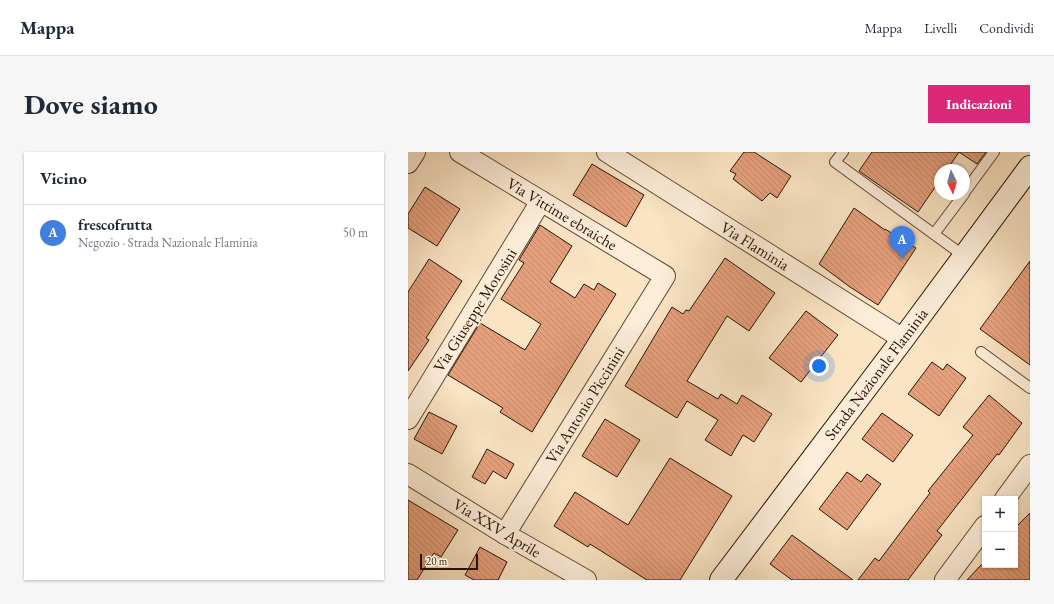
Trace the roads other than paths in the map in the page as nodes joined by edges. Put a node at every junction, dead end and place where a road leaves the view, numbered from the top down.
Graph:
1 (415, 152) edge
2 (460, 152) edge
3 (607, 152) edge
4 (843, 152) edge
5 (994, 152) edge
6 (408, 163) edge
7 (1030, 167) edge
8 (970, 186) edge
9 (960, 200) edge
10 (541, 201) junction
11 (934, 234) junction
12 (964, 256) junction
13 (665, 276) joint
14 (903, 339) junction
15 (981, 352) dead end
16 (1030, 388) edge
17 (408, 418) edge
18 (1030, 465) edge
19 (408, 474) edge
20 (1007, 496) edge
21 (982, 530) edge
22 (505, 534) junction
23 (586, 580) edge
24 (721, 580) edge
25 (945, 580) edge

1 - 6 street
2 - 10 street, Via Vittime ebraiche
3 - 14 street, Via Flaminia
4 - 11 lane
5 - 8 lane
7 - 12 main road, Strada Nazionale Flaminia
9 - 11 lane
10 - 13 street, Via Vittime ebraiche
10 - 17 street, Via Giuseppe Morosini
11 - 12 lane
12 - 14 main road, Strada Nazionale Flaminia
13 - 22 street, Via Antonio Piccinini
14 - 24 main road, Strada Nazionale Flaminia
15 - 16 lane
18 - 20 street
19 - 22 street, Via XXV Aprile
21 - 25 street
22 - 23 street, Via XXV Aprile

